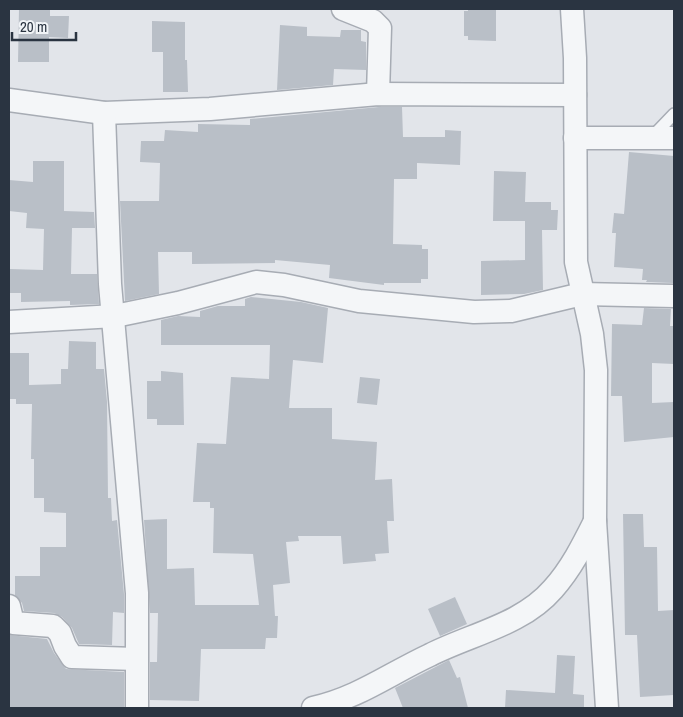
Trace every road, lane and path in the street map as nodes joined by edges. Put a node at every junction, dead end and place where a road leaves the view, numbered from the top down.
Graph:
1 (343, 9) edge
2 (572, 9) edge
3 (378, 94) junction
4 (575, 94) junction
5 (9, 100) edge
6 (104, 113) junction
7 (674, 114) edge
8 (575, 138) junction
9 (651, 138) junction
10 (674, 138) edge
11 (582, 294) junction
12 (674, 296) edge
13 (115, 316) junction
14 (9, 322) edge
15 (595, 521) junction
16 (9, 606) edge
17 (136, 659) junction
18 (137, 708) edge
19 (313, 708) edge
20 (607, 708) edge

1 - 3 street
2 - 4 street
3 - 4 street
3 - 6 street
4 - 8 street
5 - 6 street
6 - 13 street
7 - 9 lane
8 - 9 street
8 - 11 street
9 - 10 street
11 - 12 street
11 - 13 street
11 - 15 street
13 - 14 street
13 - 17 street
15 - 19 street
15 - 20 street
16 - 17 street
17 - 18 street

